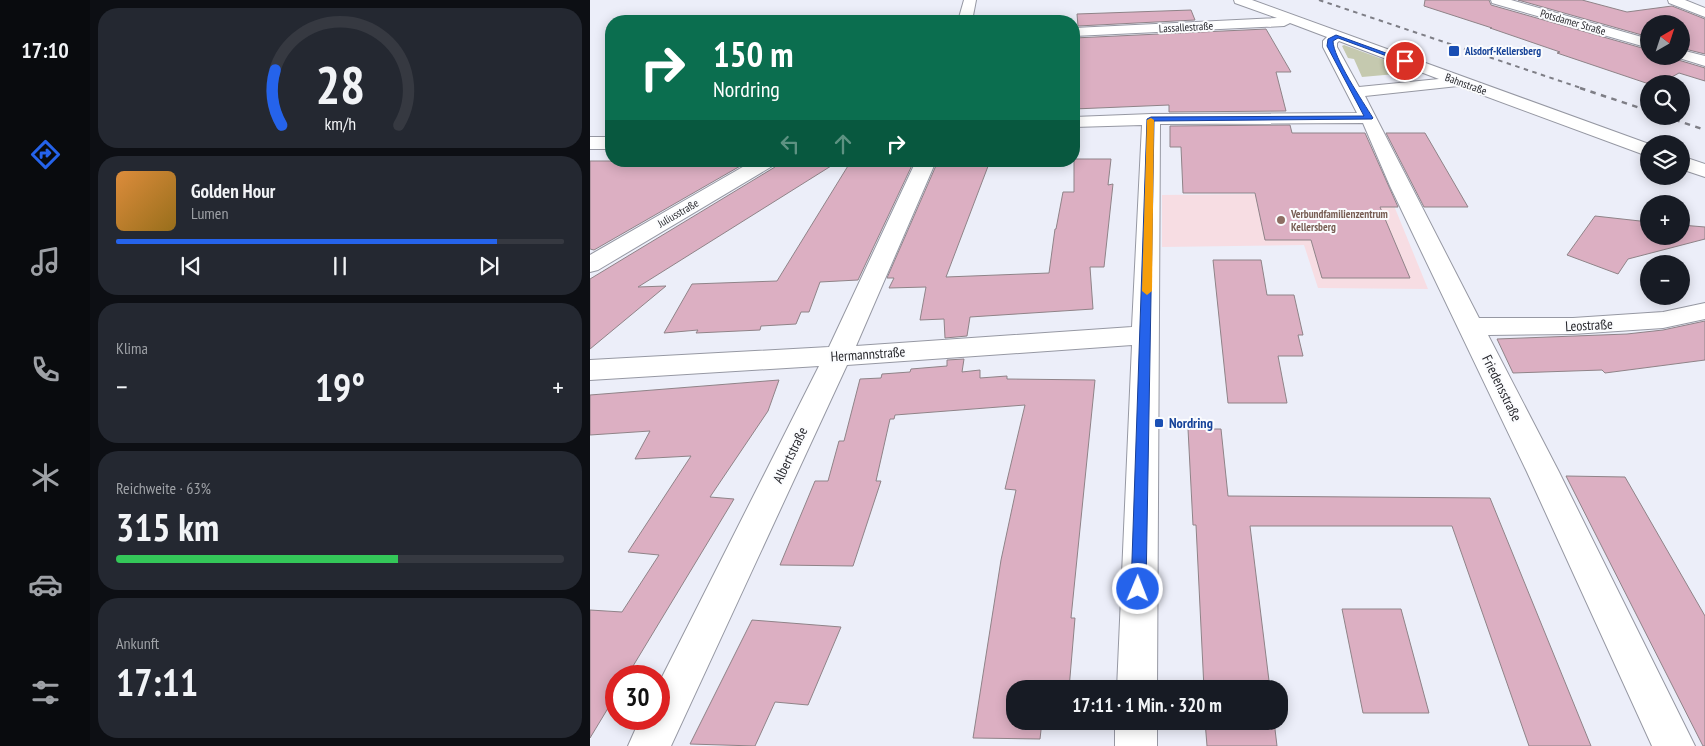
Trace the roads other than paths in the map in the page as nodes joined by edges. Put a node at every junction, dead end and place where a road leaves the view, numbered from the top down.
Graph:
1 (970, 0) edge
2 (1240, 0) edge
3 (1277, 0) edge
4 (1497, 0) edge
5 (1674, 0) edge
6 (1256, 6) junction
7 (1705, 13) edge
8 (966, 15) edge
9 (1298, 21) junction
10 (1080, 32) edge
11 (1338, 36) junction
12 (1640, 41) edge
13 (1690, 57) edge
14 (1705, 61) edge
15 (1460, 81) junction
16 (1355, 92) junction
17 (1369, 118) junction
18 (1151, 119) junction
19 (1080, 122) edge
20 (590, 143) edge
21 (605, 143) edge
22 (1640, 147) edge
23 (1690, 165) edge
24 (757, 167) edge
25 (923, 167) edge
26 (1705, 171) edge
27 (590, 265) edge
28 (1705, 311) edge
29 (1472, 328) junction
30 (1146, 334) junction
31 (838, 356) junction
32 (590, 370) edge
33 (1137, 680) edge
34 (1136, 730) edge
35 (649, 746) edge
36 (1136, 746) edge
37 (1674, 746) edge

1 - 8 street
2 - 6 street, Bahnstraße
3 - 6 street
4 - 12 street, Potsdamer Straße
5 - 7 street
6 - 9 street, Bahnstraße
9 - 10 street, Lassallestraße
9 - 11 street, Bahnstraße
11 - 15 street, Bahnstraße
11 - 16 street, Friedensstraße
13 - 14 street
15 - 16 street
15 - 22 street, Bahnstraße
16 - 17 street, Friedensstraße
17 - 18 street
17 - 29 street, Friedensstraße
18 - 19 street
18 - 30 street
20 - 21 street
23 - 26 street
24 - 27 street, Juliusstraße
25 - 31 street, Albertstraße
28 - 29 street, Leostraße
29 - 37 street, Friedensstraße
30 - 31 street, Hermannstraße
30 - 33 street
31 - 32 street, Hermannstraße
31 - 35 street, Albertstraße
34 - 36 street

